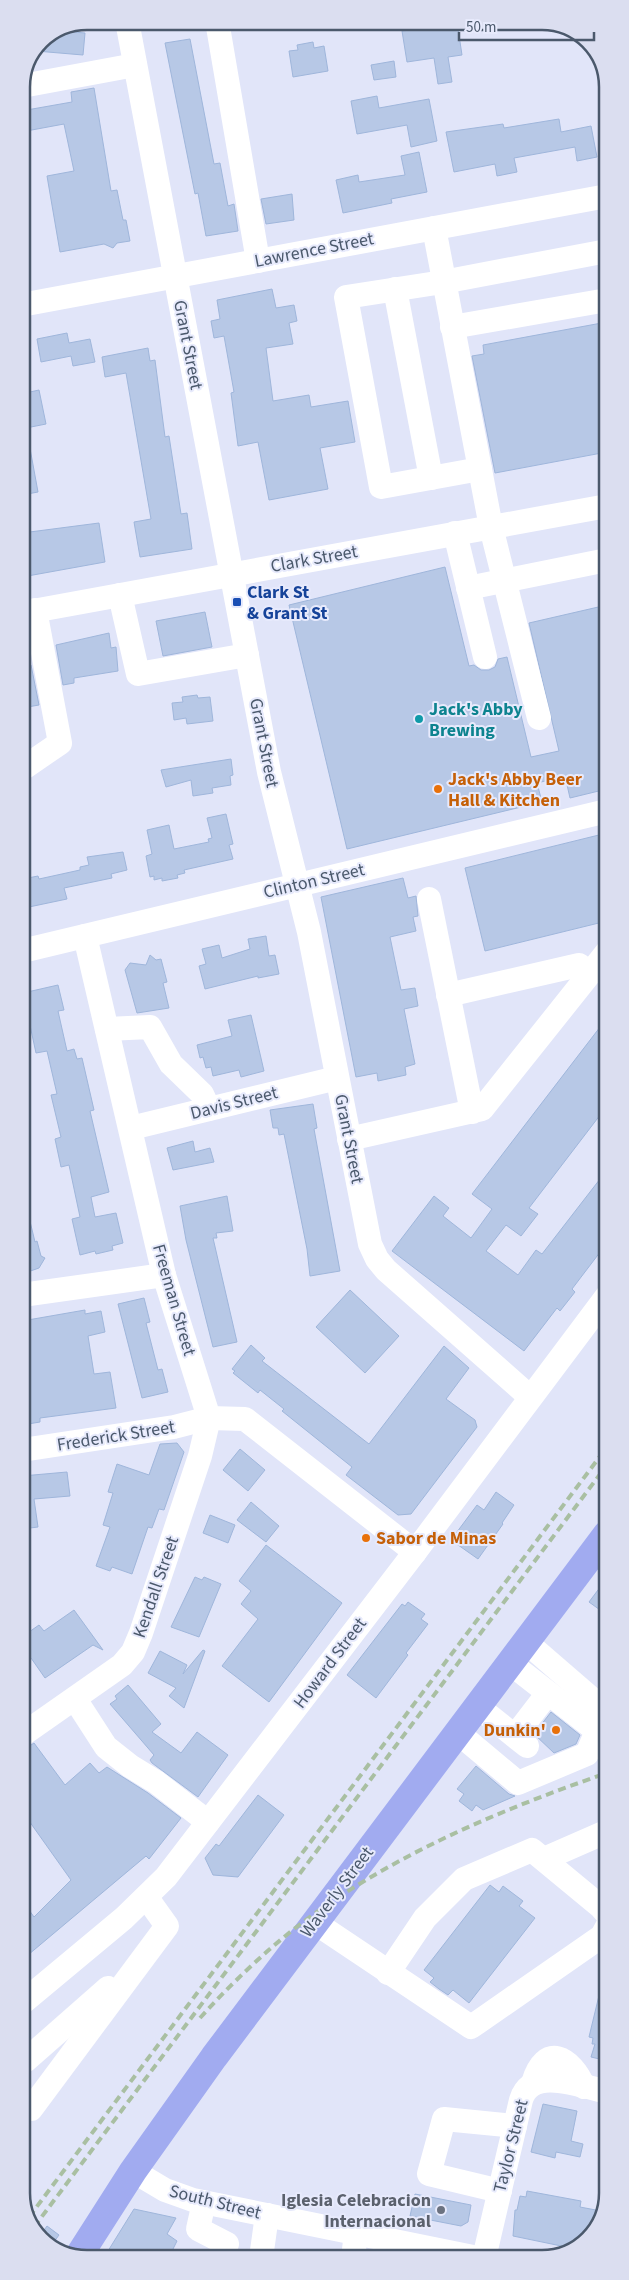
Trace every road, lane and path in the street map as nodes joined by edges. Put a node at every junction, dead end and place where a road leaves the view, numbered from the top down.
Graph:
1 (128, 30) edge
2 (219, 30) edge
3 (135, 65) junction
4 (30, 84) edge
5 (599, 197) edge
6 (434, 228) junction
7 (599, 252) edge
8 (258, 261) junction
9 (175, 277) junction
10 (443, 282) junction
11 (396, 289) junction
12 (599, 301) edge
13 (30, 303) edge
14 (452, 327) junction
15 (480, 469) junction
16 (431, 478) junction
17 (599, 507) edge
18 (491, 527) junction
19 (455, 533) junction
20 (599, 562) edge
21 (231, 574) junction
22 (504, 580) junction
23 (468, 588) junction
24 (120, 595) junction
25 (30, 612) edge
26 (30, 620) edge
27 (247, 655) junction
28 (485, 657) dead end
29 (539, 718) dead end
30 (30, 764) edge
31 (599, 813) edge
32 (298, 885) junction
33 (429, 899) dead end
34 (85, 936) junction
35 (30, 949) edge
36 (599, 962) edge
37 (590, 973) junction
38 (448, 995) junction
39 (107, 1029) junction
40 (337, 1078) junction
41 (208, 1109) junction
42 (472, 1112) junction
43 (131, 1128) junction
44 (349, 1139) junction
45 (164, 1274) junction
46 (30, 1294) edge
47 (599, 1306) edge
48 (530, 1396) junction
49 (208, 1418) junction
50 (30, 1449) edge
51 (599, 1545) edge
52 (415, 1552) junction
53 (526, 1642) junction
54 (510, 1663) junction
55 (548, 1693) junction
56 (74, 1699) junction
57 (599, 1704) edge
58 (477, 1706) junction
59 (30, 1729) edge
60 (458, 1732) junction
61 (208, 1822) junction
62 (599, 1835) edge
63 (544, 1859) junction
64 (147, 1898) junction
65 (599, 1907) edge
66 (314, 1922) junction
67 (599, 1938) edge
68 (143, 1959) junction
69 (388, 1973) junction
70 (30, 1996) edge
71 (30, 2055) edge
72 (30, 2067) edge
73 (46, 2087) junction
74 (599, 2090) edge
75 (31, 2109) dead end
76 (515, 2126) junction
77 (133, 2171) junction
78 (500, 2191) junction
79 (204, 2202) junction
80 (235, 2209) junction
81 (267, 2215) junction
82 (356, 2233) junction
83 (83, 2250) edge
84 (224, 2250) edge
85 (225, 2250) edge
86 (262, 2250) edge
87 (354, 2250) edge
88 (439, 2250) edge
89 (486, 2250) edge

1 - 3 street, Grant Street
2 - 8 street
3 - 4 street
3 - 9 street, Grant Street
5 - 6 street, Lawrence Street
6 - 8 street, Lawrence Street
6 - 10 street
7 - 10 street
8 - 9 street, Lawrence Street
9 - 13 street, Lawrence Street
9 - 21 street, Grant Street
10 - 11 street
10 - 14 street
11 - 16 street
11 - 16 street
12 - 14 street
14 - 15 street
15 - 16 street
15 - 18 street
17 - 18 street, Clark Street
18 - 19 street, Clark Street
18 - 22 street
19 - 21 street, Clark Street
19 - 23 street
20 - 22 street
21 - 24 street, Clark Street
21 - 27 street, Grant Street
22 - 23 street
22 - 29 street
23 - 28 street
24 - 25 street, Clark Street
24 - 27 street
26 - 30 street
27 - 32 street, Grant Street
31 - 32 street, Clinton Street
32 - 34 street, Clinton Street
32 - 40 street, Grant Street
33 - 38 street
34 - 35 street, Clinton Street
34 - 39 street, Freeman Street
36 - 37 street
37 - 38 street
37 - 42 street
38 - 42 street
39 - 41 street
39 - 43 street, Freeman Street
40 - 41 street, Davis Street
40 - 44 street, Grant Street
41 - 43 street, Davis Street
42 - 44 street
43 - 45 street, Freeman Street
44 - 48 street, Grant Street
45 - 46 street
45 - 49 street, Freeman Street
47 - 48 street, Howard Street
48 - 52 street, Howard Street
49 - 50 street, Frederick Street
49 - 52 street
49 - 56 street, Kendall Street
51 - 53 main road, Waverly Street
52 - 61 street, Howard Street
53 - 54 main road, Waverly Street
53 - 57 street
54 - 55 street
54 - 58 main road, Waverly Street
55 - 58 street
55 - 60 street
56 - 59 street, Kendall Street
56 - 61 street
58 - 60 main road, Waverly Street
60 - 66 main road, Waverly Street
61 - 64 street, Howard Street
62 - 63 street
63 - 65 street
63 - 69 street
64 - 68 street
64 - 70 street, Howard Street
66 - 69 street
66 - 77 main road, Waverly Street
67 - 69 street
68 - 71 street
68 - 73 street
72 - 73 street
73 - 75 street
74 - 76 street, Taylor Street
76 - 78 street, Taylor Street
76 - 78 street
77 - 79 street, South Street
77 - 83 main road, Waverly Street
78 - 89 street, Taylor Street
79 - 80 street, South Street
79 - 84 street
80 - 81 street, South Street
80 - 85 street
81 - 82 street, South Street
81 - 86 street
82 - 87 street
82 - 88 street, South Street

